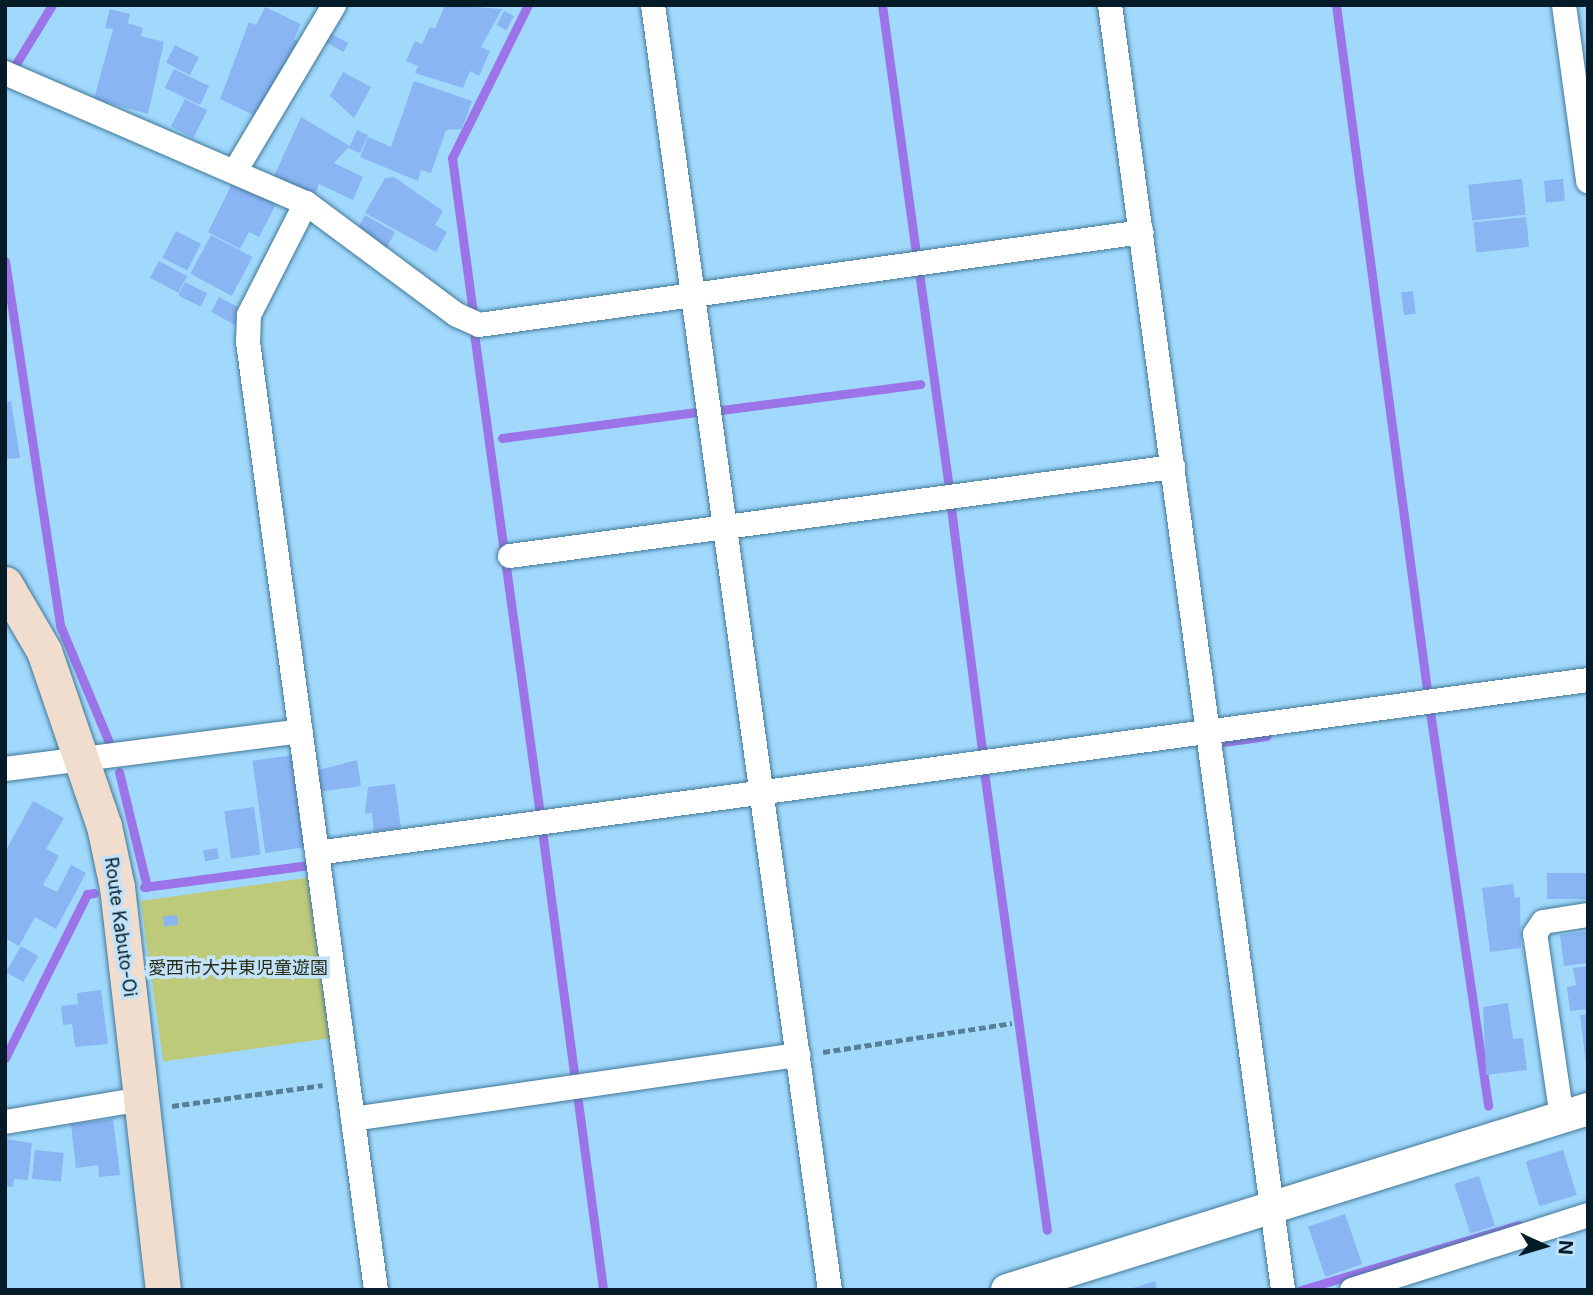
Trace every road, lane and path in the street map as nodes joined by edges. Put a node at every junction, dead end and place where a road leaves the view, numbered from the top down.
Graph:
1 (334, 5) edge
2 (653, 5) edge
3 (1110, 5) edge
4 (1564, 5) edge
5 (5, 73) edge
6 (237, 168) junction
7 (1588, 181) edge
8 (306, 203) junction
9 (1142, 232) junction
10 (694, 293) junction
11 (1173, 467) junction
12 (727, 527) junction
13 (510, 556) dead end
14 (5, 583) edge
15 (1588, 680) edge
16 (301, 731) junction
17 (1209, 731) junction
18 (84, 761) junction
19 (5, 769) edge
20 (762, 792) junction
21 (317, 853) junction
22 (1588, 915) edge
23 (1012, 1023) dead end
24 (798, 1055) junction
25 (348, 1085) junction
26 (143, 1099) junction
27 (1575, 1114) edge
28 (353, 1119) junction
29 (5, 1122) edge
30 (1274, 1207) junction
31 (1588, 1215) edge
32 (163, 1290) edge
33 (376, 1290) edge
34 (830, 1290) edge
35 (1007, 1290) edge
36 (1283, 1290) edge
37 (1352, 1290) edge

1 - 6 street
2 - 10 street
3 - 9 street
4 - 7 street
5 - 6 street
6 - 8 street
8 - 10 street
8 - 16 street
9 - 10 street
9 - 11 street
10 - 12 street
11 - 12 street
11 - 17 street
12 - 13 street
12 - 20 street
14 - 18 main road, Route Kabuto-Oi
15 - 17 street
16 - 18 street
16 - 21 street
17 - 20 street
17 - 30 street
18 - 19 street
18 - 26 main road, Route Kabuto-Oi
20 - 21 street
20 - 24 street
21 - 25 street
22 - 27 street
23 - 24 path
24 - 28 street
24 - 34 street
25 - 26 path
25 - 28 street
26 - 29 street
26 - 32 main road, Route Kabuto-Oi
27 - 30 street
28 - 33 street
30 - 35 street
30 - 36 street
31 - 37 street

